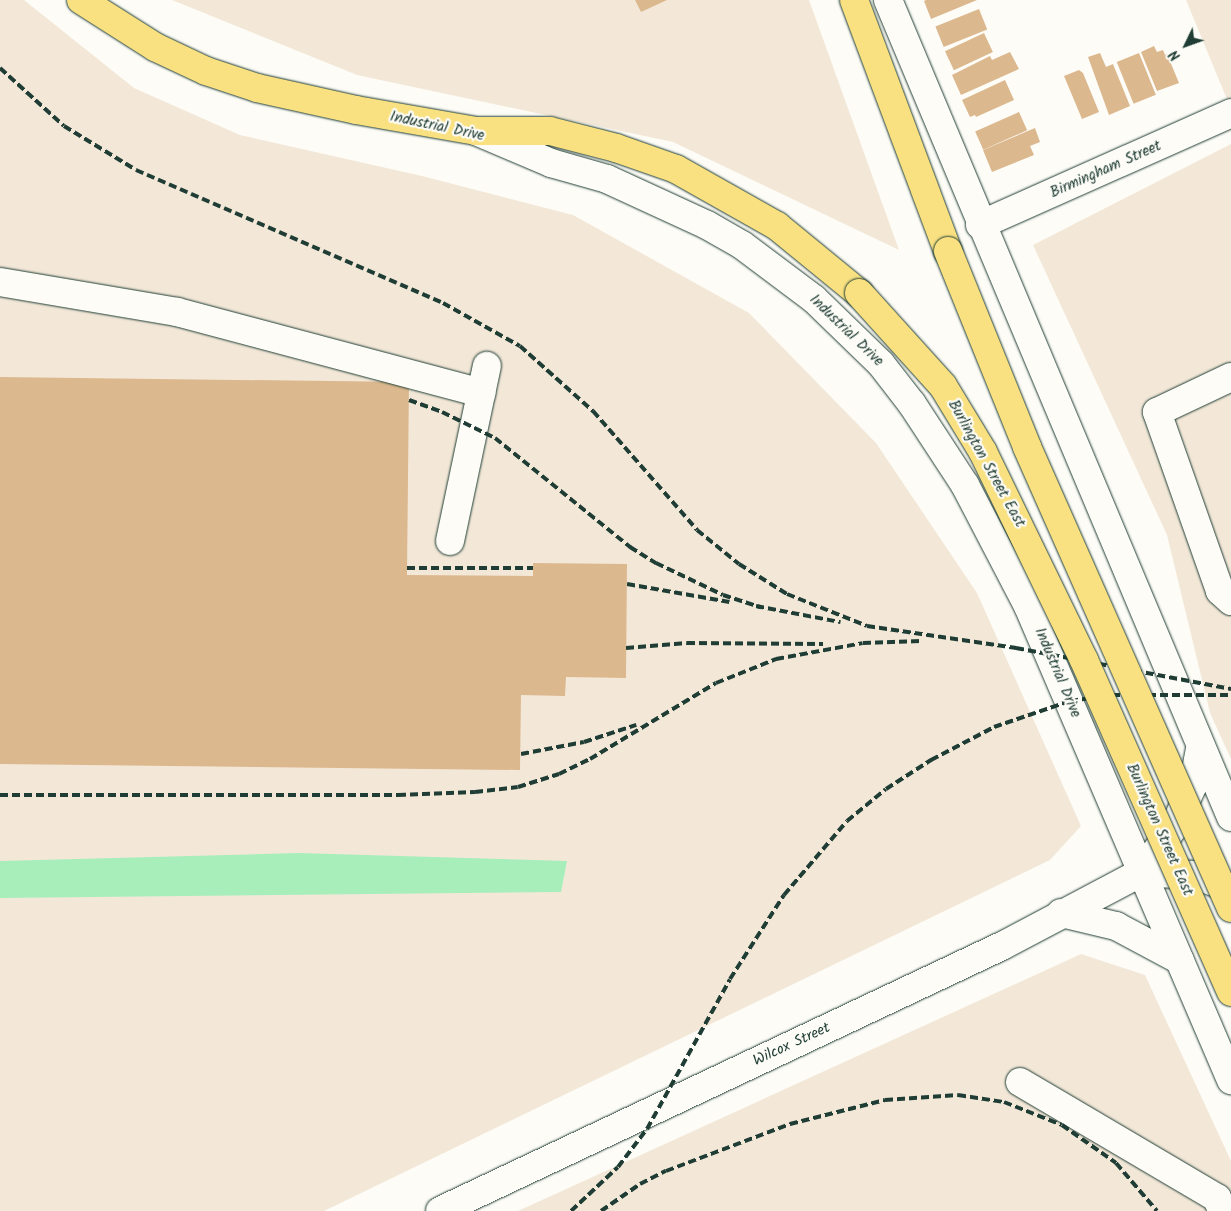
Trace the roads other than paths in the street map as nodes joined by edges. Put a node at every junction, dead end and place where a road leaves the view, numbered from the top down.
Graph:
1 (81, 0) edge
2 (854, 0) edge
3 (888, 0) edge
4 (1230, 119) edge
5 (476, 131) junction
6 (980, 225) junction
7 (0, 282) edge
8 (487, 366) dead end
9 (1231, 377) edge
10 (481, 393) junction
11 (450, 541) dead end
12 (1231, 601) edge
13 (1200, 749) junction
14 (1231, 817) edge
15 (1140, 872) junction
16 (1231, 888) edge
17 (1231, 908) edge
18 (1061, 913) junction
19 (1180, 960) junction
20 (1231, 992) edge
21 (1231, 1080) edge
22 (1020, 1082) dead end
23 (440, 1211) edge
24 (1222, 1211) edge

1 - 5 main road, Industrial Drive
2 - 17 main road, bridge
3 - 6 street
4 - 6 street, Birmingham Street
5 - 15 street, Industrial Drive
5 - 20 main road, Burlington Street East, bridge
6 - 13 street
7 - 10 street
8 - 10 street
9 - 12 street
10 - 11 street
13 - 14 street
13 - 15 street
15 - 16 street
15 - 18 street, Wilcox Street
15 - 19 street, Industrial Drive
18 - 19 street
18 - 23 street, Wilcox Street
19 - 21 street, Industrial Drive
22 - 24 street

